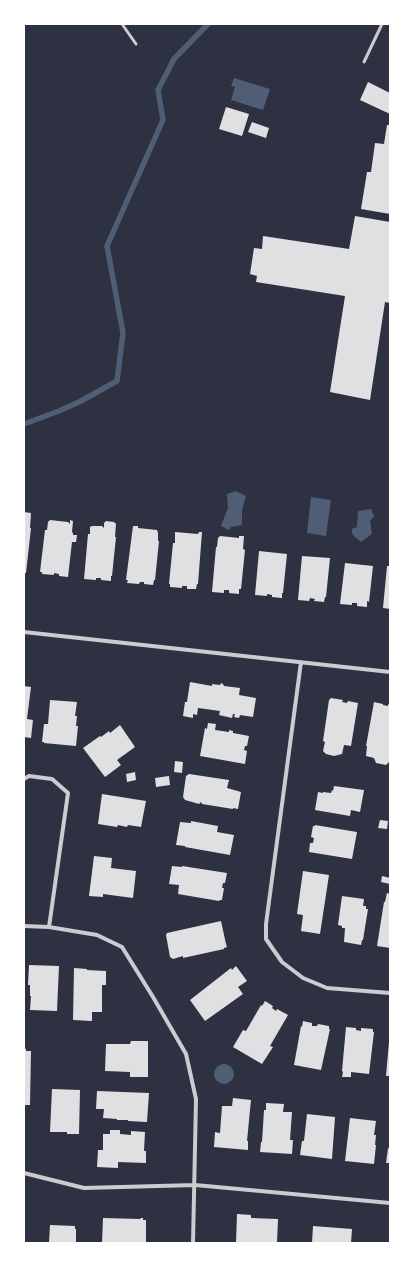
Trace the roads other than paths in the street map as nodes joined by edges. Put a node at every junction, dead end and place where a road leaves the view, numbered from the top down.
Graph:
1 (122, 24) edge
2 (382, 24) edge
3 (136, 44) dead end
4 (364, 62) dead end
5 (24, 632) edge
6 (301, 662) junction
7 (390, 672) edge
8 (24, 779) edge
9 (24, 926) edge
10 (49, 927) junction
11 (390, 993) edge
12 (24, 1173) edge
13 (195, 1185) junction
14 (390, 1203) edge
15 (193, 1243) edge

1 - 3 lane
2 - 4 lane
5 - 6 street
6 - 7 street
6 - 11 street
8 - 10 street
9 - 10 street
10 - 13 street
12 - 13 street
13 - 14 street
13 - 15 street

